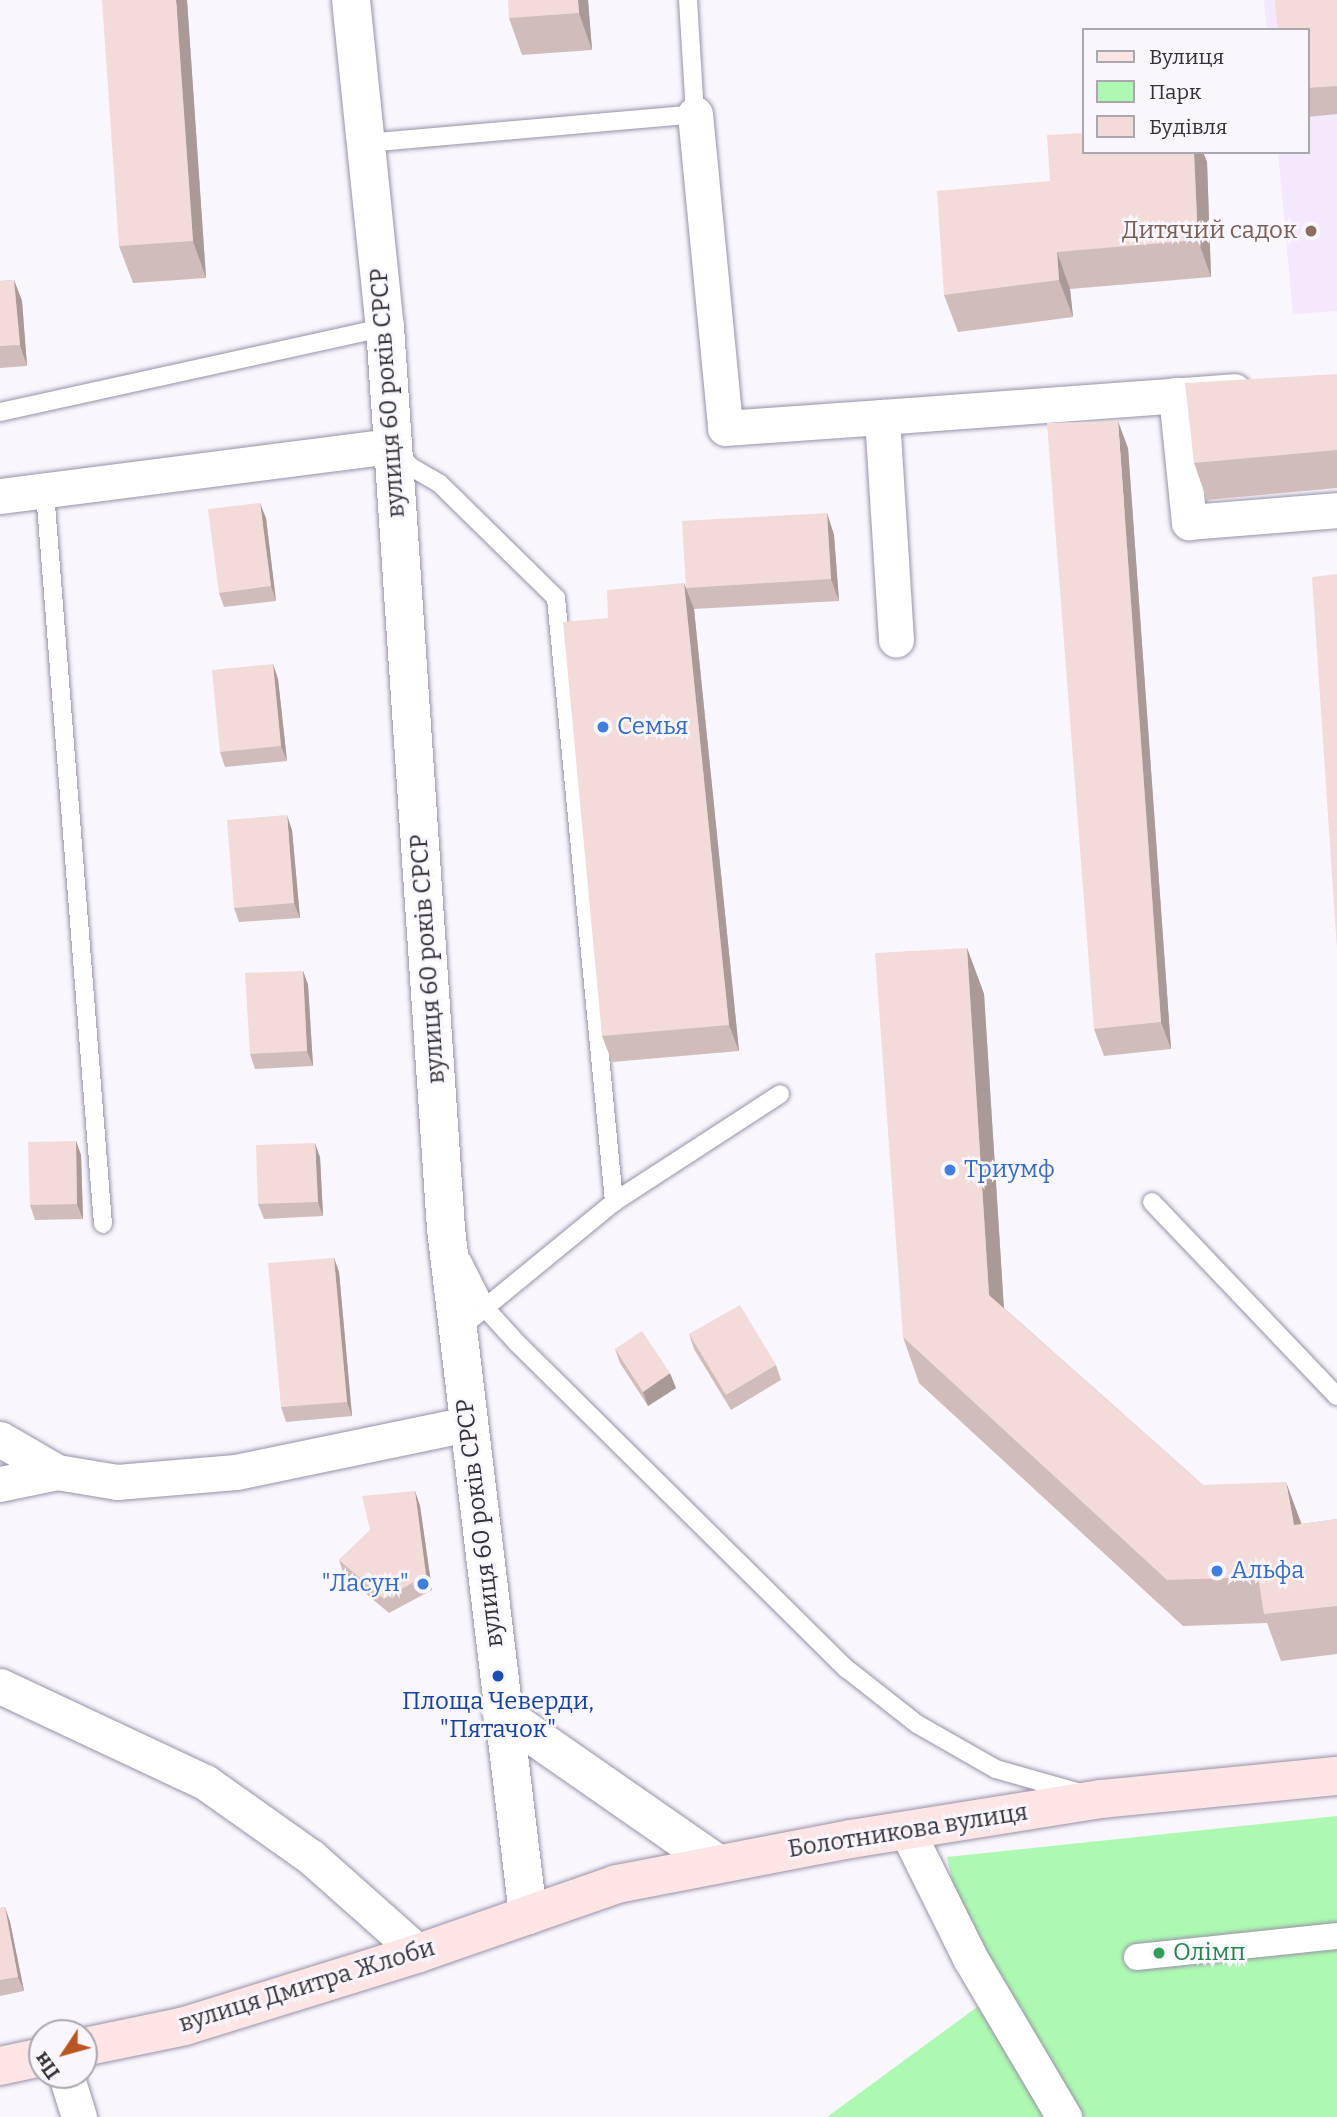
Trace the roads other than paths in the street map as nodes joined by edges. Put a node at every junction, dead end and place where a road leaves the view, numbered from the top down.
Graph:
1 (351, 0) edge
2 (688, 0) edge
3 (695, 114) junction
4 (366, 143) junction
5 (385, 327) junction
6 (1270, 388) edge
7 (1176, 395) junction
8 (0, 412) edge
9 (882, 417) junction
10 (392, 446) junction
11 (45, 492) junction
12 (0, 496) edge
13 (1337, 510) edge
14 (896, 640) dead end
15 (780, 1094) dead end
16 (614, 1202) junction
17 (1152, 1202) dead end
18 (103, 1224) dead end
19 (473, 1320) junction
20 (1337, 1396) edge
21 (468, 1424) junction
22 (0, 1439) edge
23 (57, 1472) junction
24 (0, 1485) edge
25 (0, 1686) edge
26 (502, 1714) junction
27 (1337, 1776) edge
28 (1101, 1799) junction
29 (907, 1831) junction
30 (716, 1863) junction
31 (528, 1915) junction
32 (1337, 1936) edge
33 (419, 1953) junction
34 (1137, 1957) dead end
35 (98, 2044) edge
36 (28, 2060) edge
37 (0, 2066) edge
38 (70, 2089) edge
39 (79, 2117) edge
40 (1064, 2117) edge

1 - 4 street, вулиця 60 років СРСР
2 - 3 lane
3 - 4 lane
3 - 9 street
4 - 5 street, вулиця 60 років СРСР
5 - 8 lane
5 - 10 street, вулиця 60 років СРСР
6 - 7 street
7 - 9 street
7 - 13 street
9 - 14 street
10 - 11 street
10 - 16 lane
10 - 19 street, вулиця 60 років СРСР
11 - 12 street
11 - 18 lane
15 - 16 lane
16 - 19 lane
17 - 20 lane
19 - 21 street, вулиця 60 років СРСР
19 - 28 lane
21 - 23 street
21 - 26 street, вулиця 60 років СРСР
22 - 23 street
23 - 24 street
25 - 33 street
26 - 30 street
26 - 31 street, вулиця 60 років СРСР
27 - 28 main road, Болотникова вулиця
28 - 29 main road, Болотникова вулиця
29 - 30 main road, Болотникова вулиця
29 - 40 street
30 - 31 main road, Болотникова вулиця
31 - 33 main road, вулиця Дмитра Жлоби
32 - 34 street
33 - 35 main road, вулиця Дмитра Жлоби
36 - 37 main road
38 - 39 street

